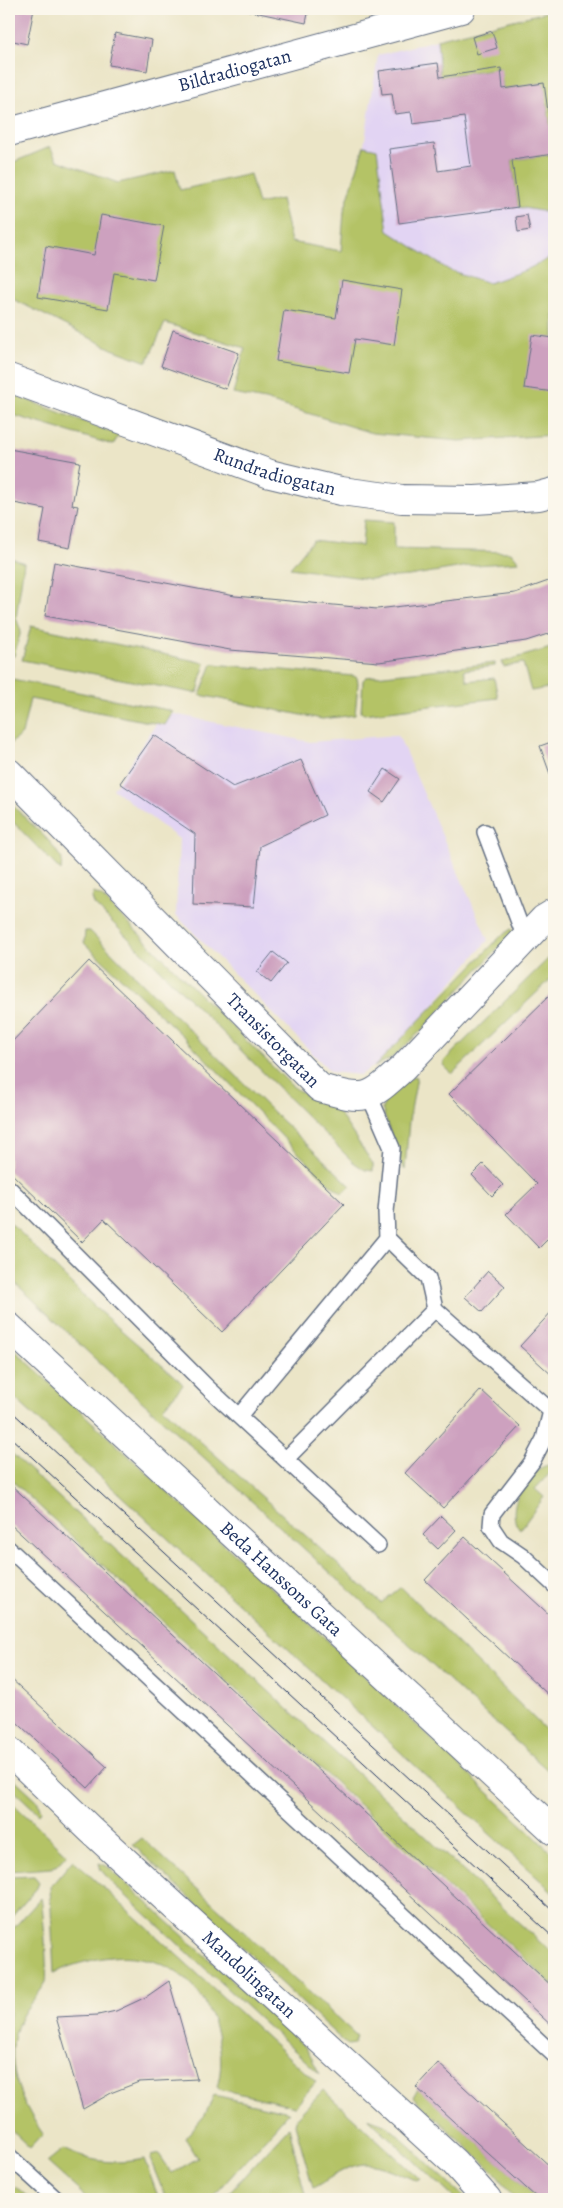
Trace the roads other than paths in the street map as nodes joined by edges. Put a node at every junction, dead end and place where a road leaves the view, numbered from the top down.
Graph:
1 (461, 9) edge
2 (9, 132) edge
3 (9, 378) edge
4 (554, 492) edge
5 (9, 773) edge
6 (485, 832) dead end
7 (554, 913) edge
8 (525, 938) junction
9 (369, 1095) junction
10 (9, 1188) edge
11 (387, 1238) junction
12 (436, 1309) junction
13 (9, 1327) edge
14 (552, 1411) edge
15 (239, 1416) junction
16 (549, 1443) edge
17 (286, 1459) junction
18 (378, 1544) dead end
19 (9, 1549) edge
20 (554, 1585) edge
21 (9, 1751) edge
22 (554, 1831) edge
23 (554, 2055) edge
24 (9, 2156) edge
25 (56, 2199) edge
26 (486, 2199) edge

1 - 2 street, Bildradiogatan
3 - 4 street, Rundradiogatan
5 - 9 street, Transistorgatan
6 - 8 lane
7 - 8 street
8 - 9 street
9 - 11 lane
10 - 15 lane
11 - 12 lane
11 - 15 lane
12 - 14 lane
12 - 17 lane
13 - 22 street, Beda Hanssons Gata
14 - 16 lane
15 - 17 lane
16 - 20 lane
17 - 18 lane
19 - 23 lane
21 - 26 street, Mandolingatan
24 - 25 lane

